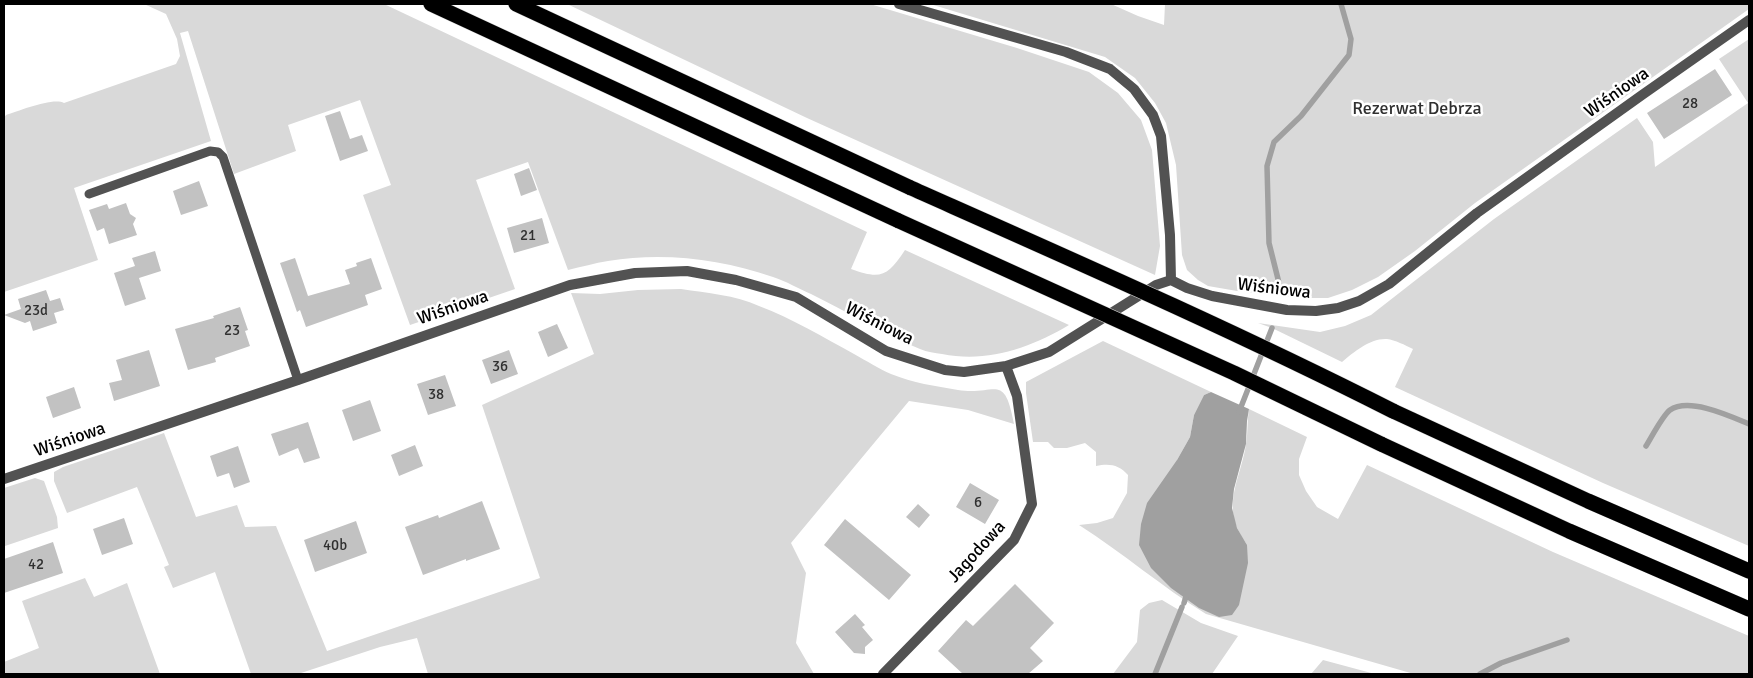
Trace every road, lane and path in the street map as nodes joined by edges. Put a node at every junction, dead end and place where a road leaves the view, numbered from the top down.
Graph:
1 (431, 4) edge
2 (516, 4) edge
3 (898, 4) edge
4 (1749, 20) edge
5 (89, 194) dead end
6 (1171, 280) junction
7 (1006, 366) junction
8 (298, 380) junction
9 (4, 479) edge
10 (1749, 571) edge
11 (1749, 609) edge
12 (883, 674) edge

1 - 11 highway, bridge
2 - 10 highway, bridge
3 - 6 street
4 - 6 street, Wiśniowa
5 - 8 lane
6 - 7 street, Wiśniowa
7 - 8 street, Wiśniowa
7 - 12 street, Jagodowa
8 - 9 street, Wiśniowa

